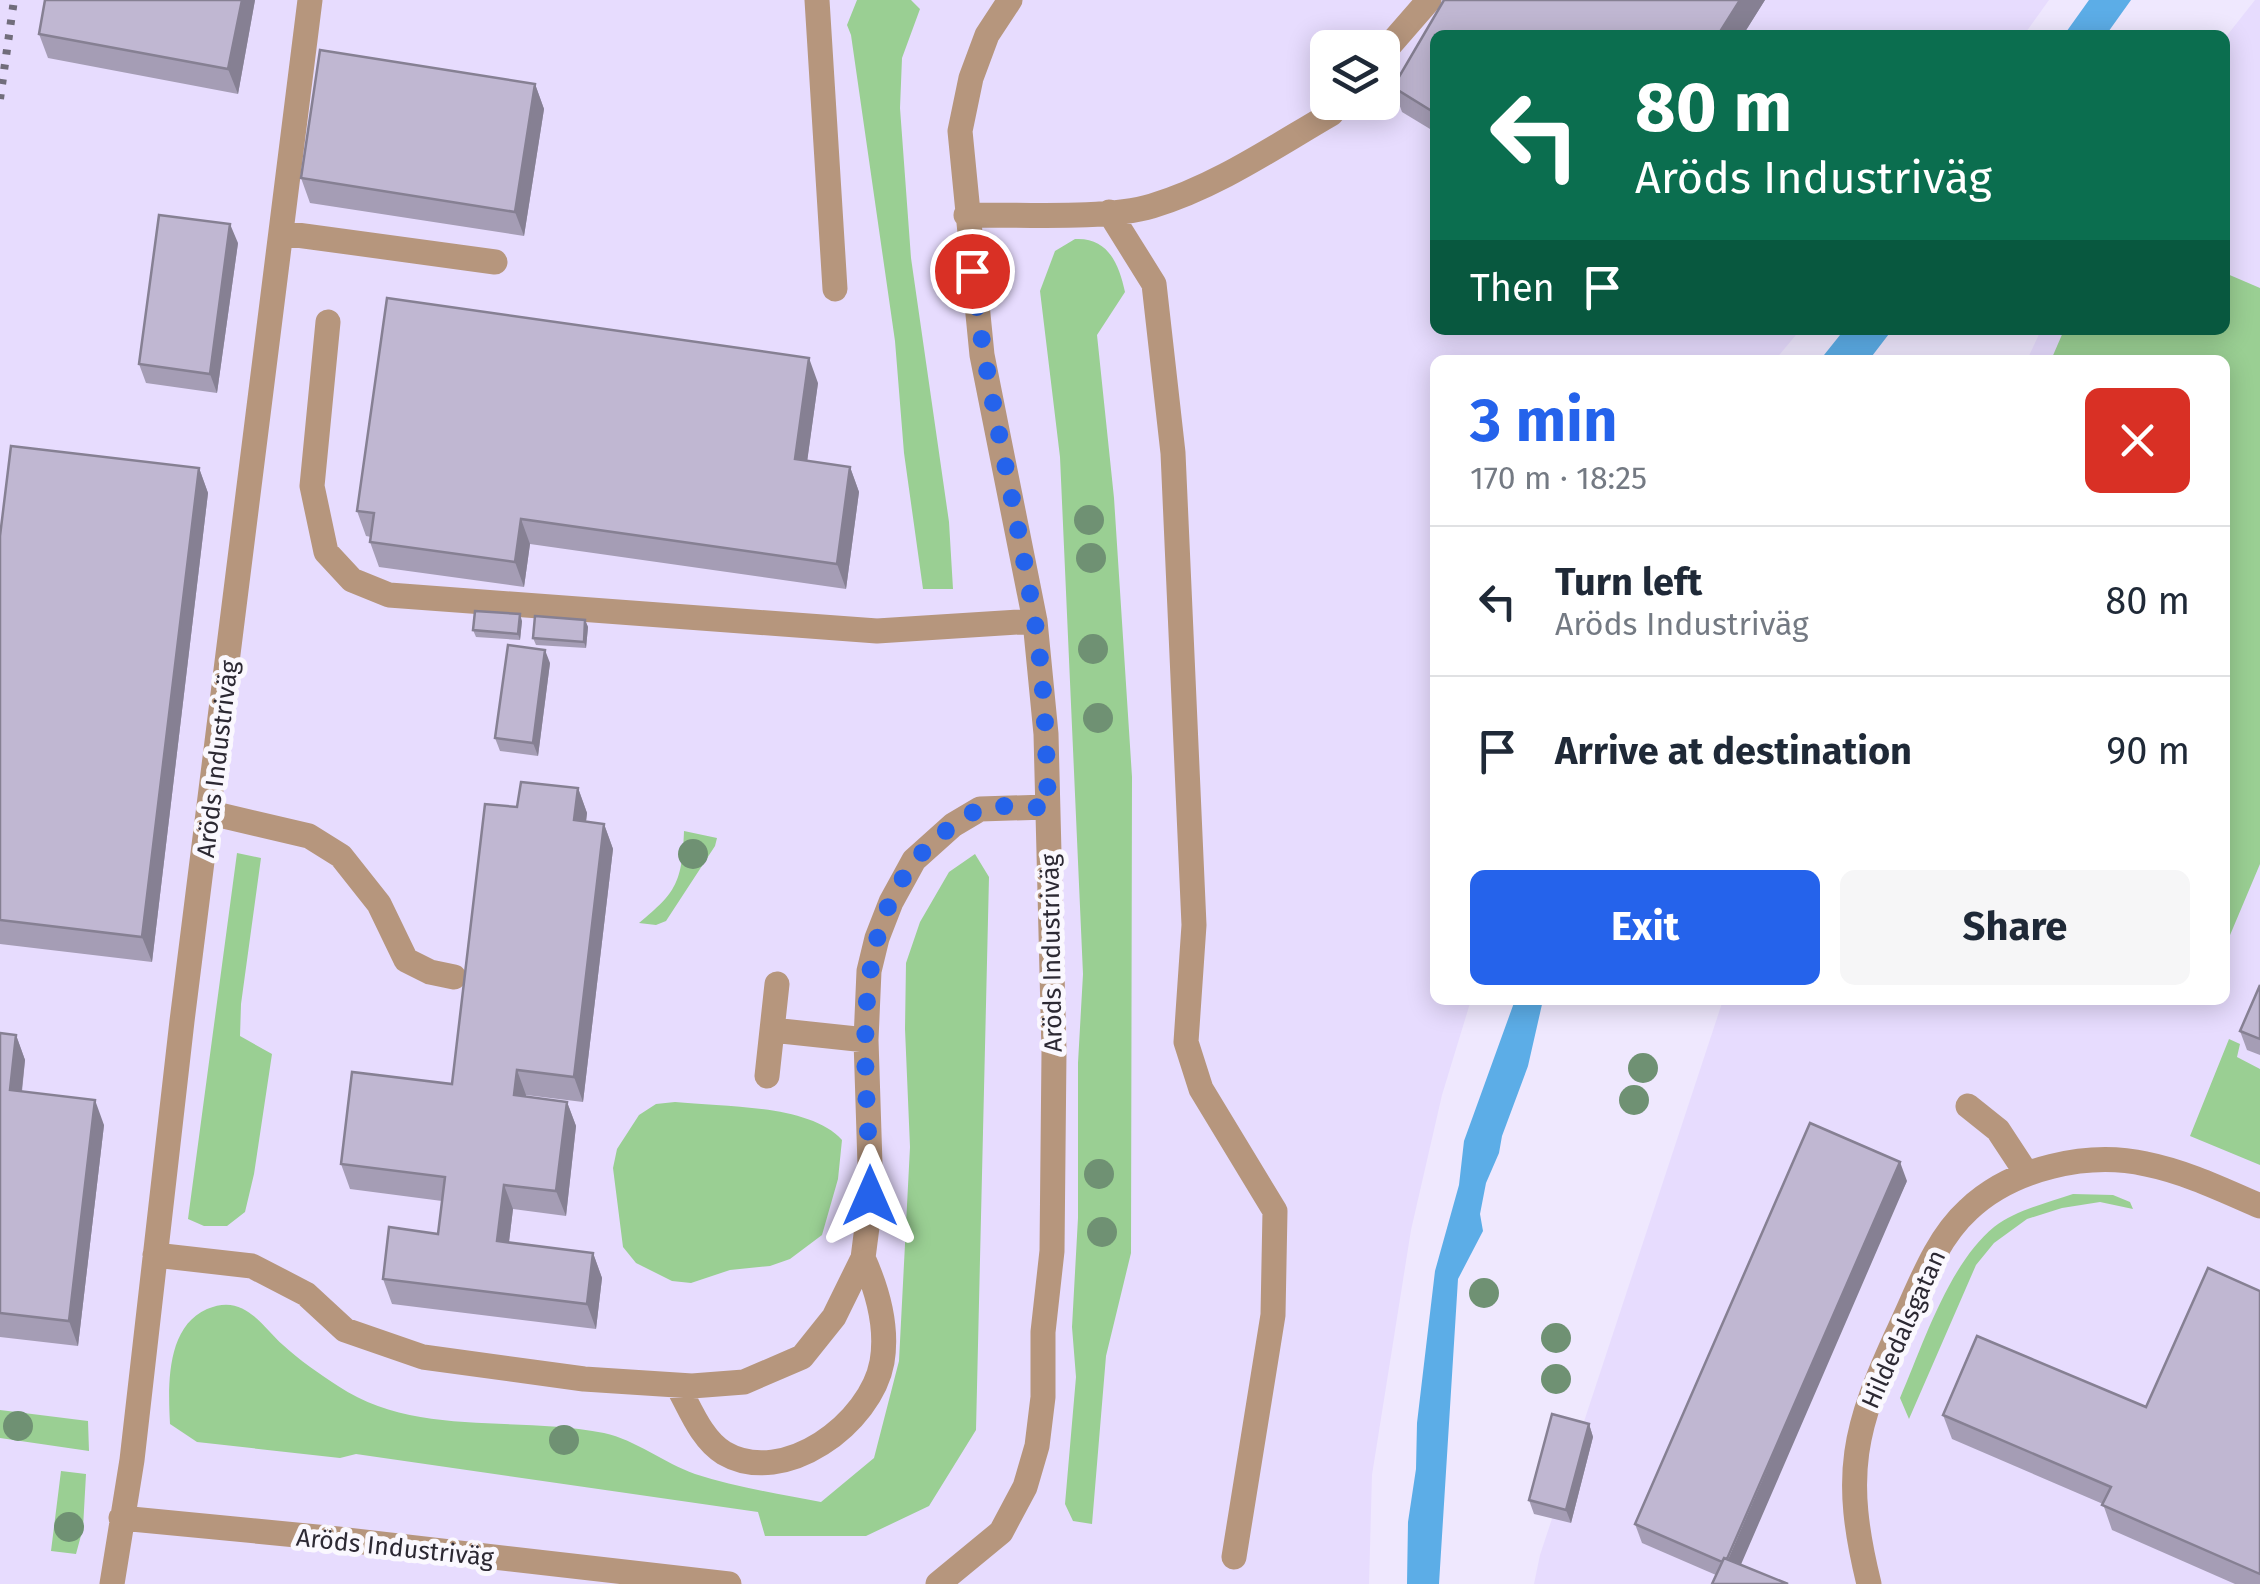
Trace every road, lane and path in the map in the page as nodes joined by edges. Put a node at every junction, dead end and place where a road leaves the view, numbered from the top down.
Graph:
1 (310, 0) edge
2 (817, 0) edge
3 (1010, 0) edge
4 (1430, 0) edge
5 (1400, 34) edge
6 (1320, 120) edge
7 (1109, 212) junction
8 (966, 215) junction
9 (282, 232) junction
10 (495, 262) dead end
11 (834, 289) dead end
12 (328, 322) dead end
13 (1035, 621) junction
14 (1048, 808) junction
15 (210, 813) junction
16 (454, 976) dead end
17 (778, 984) dead end
18 (772, 1030) junction
19 (866, 1040) junction
20 (766, 1076) dead end
21 (1968, 1106) dead end
22 (2027, 1174) junction
23 (2260, 1206) edge
24 (155, 1255) junction
25 (863, 1258) junction
26 (677, 1385) junction
27 (121, 1518) junction
28 (1234, 1557) dead end
29 (112, 1584) edge
30 (730, 1584) edge
31 (938, 1584) edge
32 (1869, 1584) edge

1 - 9 street, Aröds Industriväg
2 - 11 street
3 - 8 street, Aröds Industriväg
4 - 5 street
6 - 7 street
7 - 8 street
7 - 28 street
8 - 13 street, Aröds Industriväg
9 - 10 street
9 - 15 street, Aröds Industriväg
12 - 13 street
13 - 14 street, Aröds Industriväg
14 - 19 street
14 - 31 street, Aröds Industriväg
15 - 16 street
15 - 24 street, Aröds Industriväg
17 - 18 street
18 - 19 street
18 - 20 street
19 - 25 street
21 - 22 street
22 - 23 street, Hildedalsgatan
22 - 32 street, Hildedalsgatan
24 - 26 street
24 - 27 street, Aröds Industriväg
25 - 26 street
25 - 26 street
27 - 29 street, Aröds Industriväg
27 - 30 street, Aröds Industriväg

